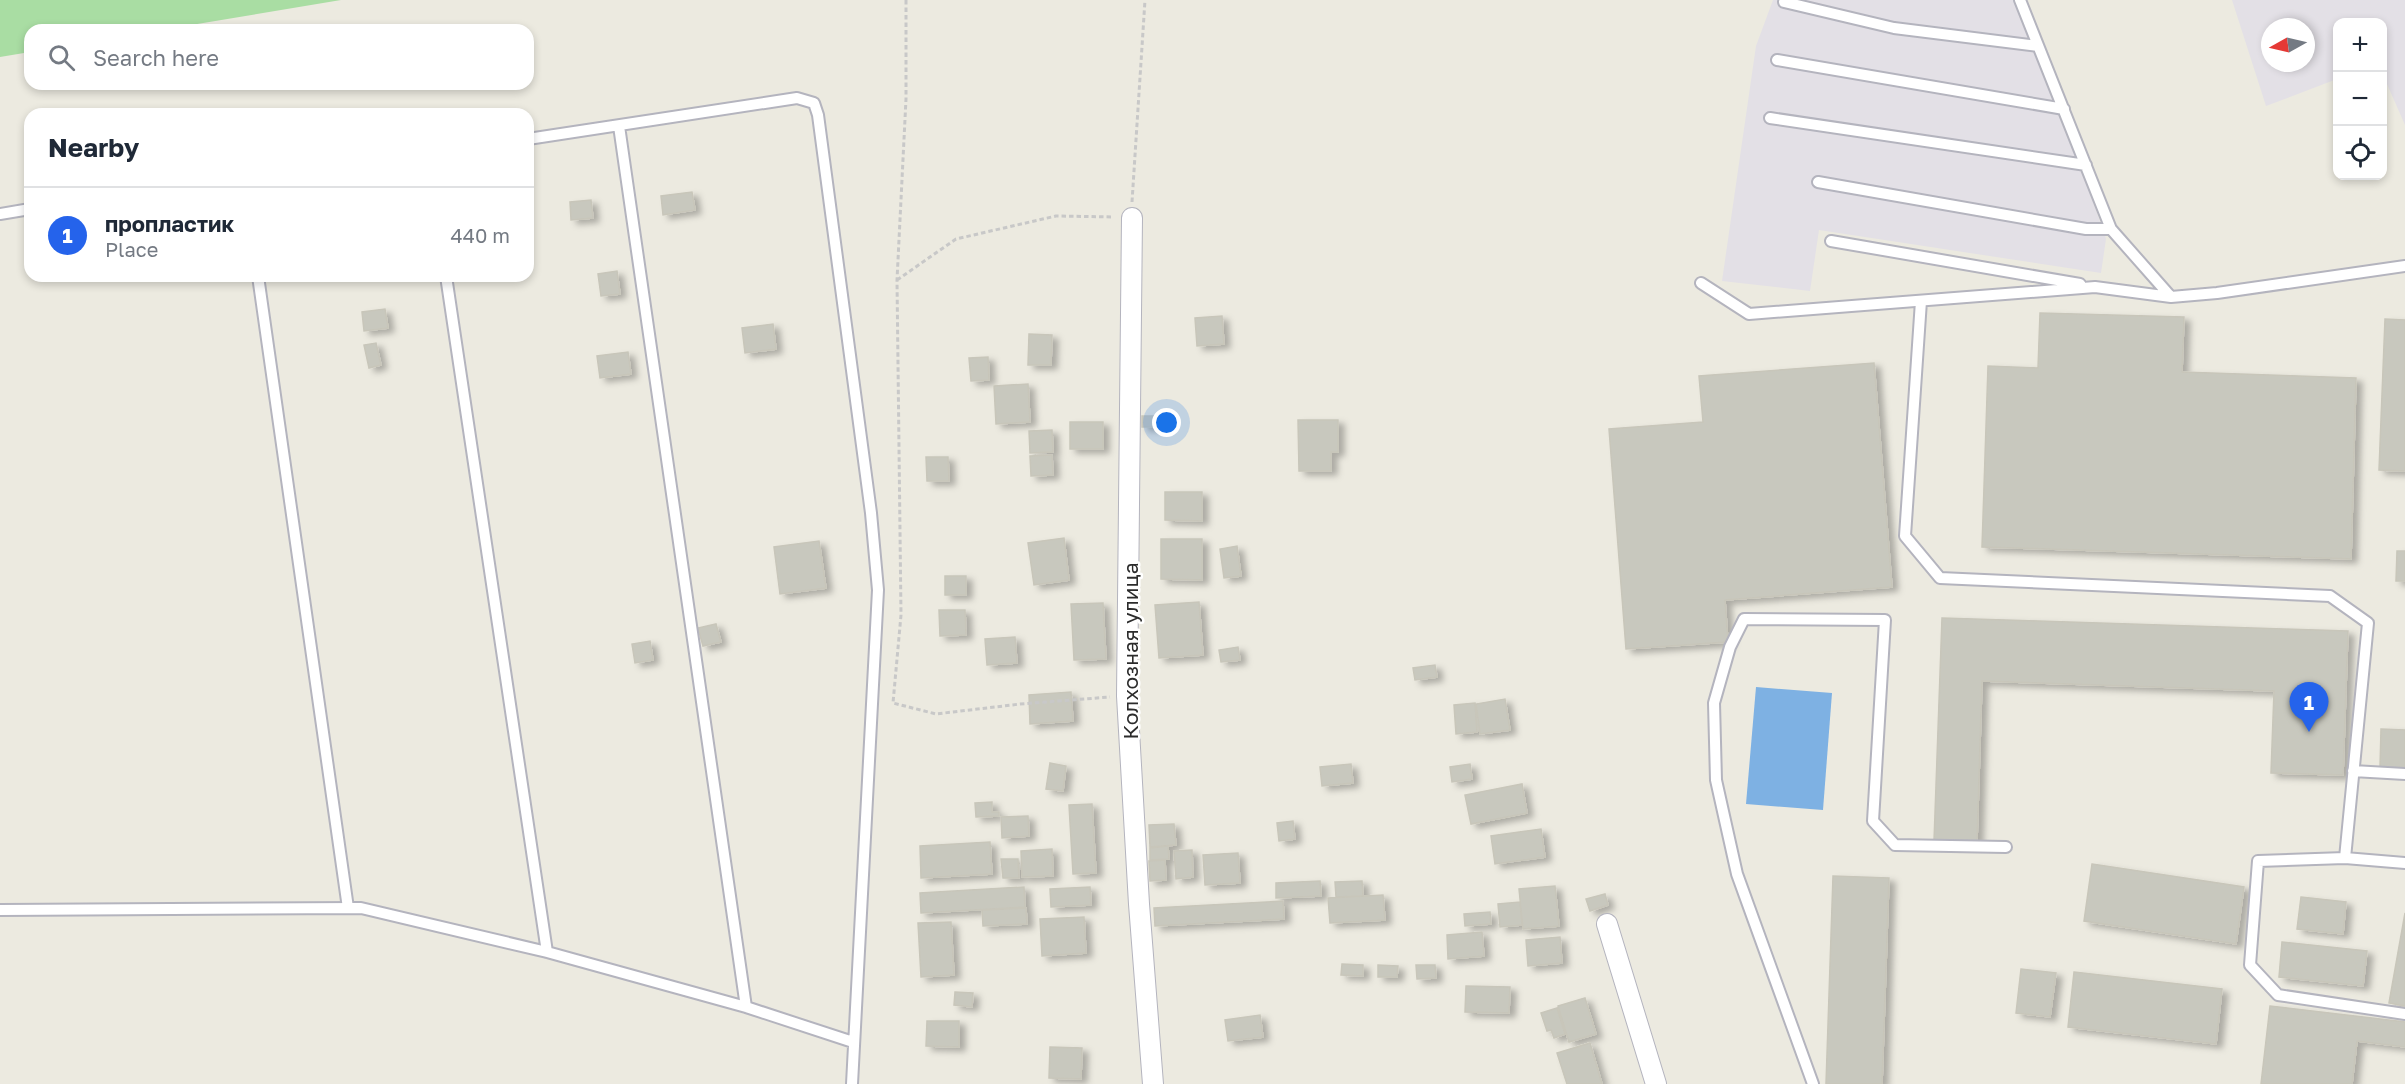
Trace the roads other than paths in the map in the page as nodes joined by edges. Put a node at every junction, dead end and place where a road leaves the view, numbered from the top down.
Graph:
1 (2020, 0) edge
2 (1784, 2) dead end
3 (2038, 45) junction
4 (1777, 60) dead end
5 (2064, 109) junction
6 (1770, 118) dead end
7 (619, 126) junction
8 (534, 138) edge
9 (2086, 165) junction
10 (1818, 182) dead end
11 (24, 210) edge
12 (0, 214) edge
13 (1132, 218) road end
14 (2111, 229) junction
15 (1831, 241) dead end
16 (2405, 266) edge
17 (259, 282) edge
18 (447, 282) edge
19 (1701, 283) dead end
20 (2095, 287) junction
21 (2171, 297) junction
22 (1921, 300) junction
23 (2354, 771) junction
24 (2405, 774) edge
25 (2006, 847) dead end
26 (2344, 858) junction
27 (2405, 864) edge
28 (348, 908) junction
29 (0, 910) edge
30 (1607, 924) dead end
31 (547, 952) junction
32 (746, 1006) junction
33 (2405, 1014) edge
34 (853, 1042) junction
35 (852, 1084) edge
36 (1153, 1084) edge
37 (1656, 1084) edge
38 (1813, 1084) edge

1 - 3 lane
2 - 3 lane
3 - 5 lane
4 - 5 lane
5 - 9 lane
6 - 9 lane
7 - 8 lane
7 - 32 lane
7 - 34 lane
9 - 14 lane
10 - 14 lane
11 - 12 lane
13 - 36 street, Колхозная улица
14 - 21 lane
15 - 20 lane
16 - 21 lane
17 - 28 lane
18 - 31 lane
19 - 22 lane
20 - 21 lane
20 - 22 lane
22 - 23 lane
23 - 24 lane
23 - 26 lane
25 - 38 lane
26 - 27 lane
26 - 33 lane
28 - 29 lane
28 - 31 lane
30 - 37 street
31 - 32 lane
32 - 34 lane
34 - 35 lane

